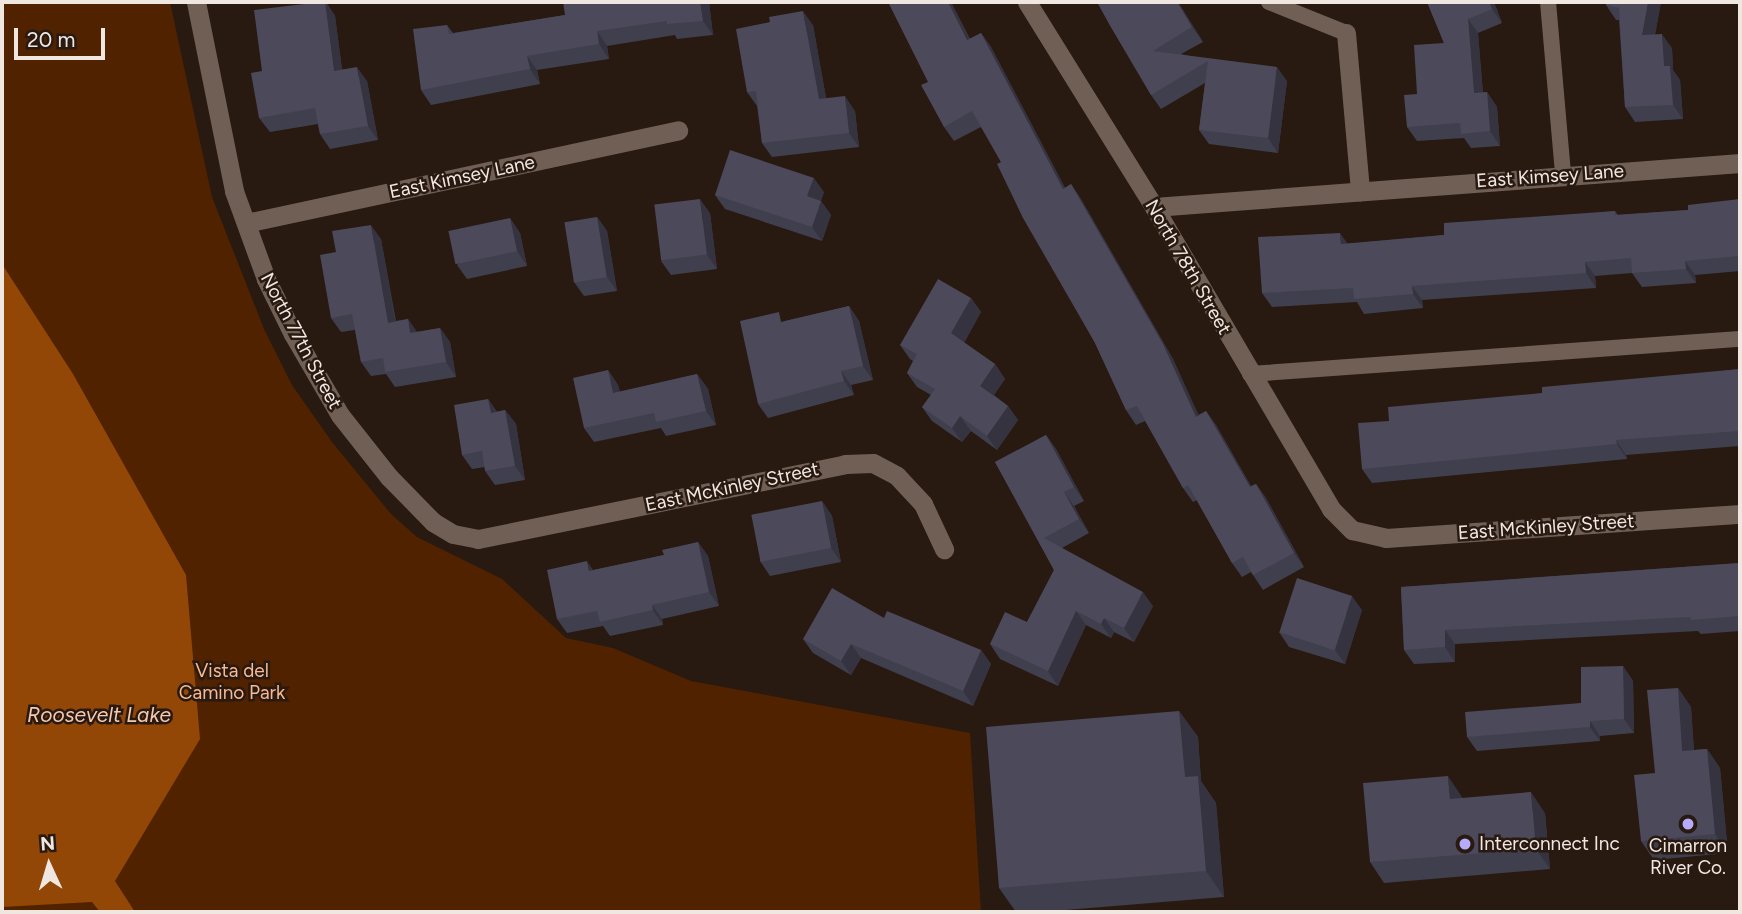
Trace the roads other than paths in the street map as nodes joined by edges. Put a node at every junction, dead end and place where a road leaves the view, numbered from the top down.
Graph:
1 (196, 2) edge
2 (1027, 2) edge
3 (1269, 2) edge
4 (1548, 2) edge
5 (1346, 33) joint
6 (678, 130) dead end
7 (1740, 163) edge
8 (1563, 174) junction
9 (1360, 191) junction
10 (1154, 208) junction
11 (246, 223) junction
12 (1740, 339) edge
13 (1250, 374) junction
14 (1740, 514) edge
15 (1352, 530) joint
16 (478, 539) joint
17 (944, 550) dead end

1 - 11 street, North 77th Street
2 - 10 street, North 78th Street
3 - 5 lane
4 - 8 lane
5 - 9 street
6 - 11 street, East Kimsey Lane
7 - 8 street, East Kimsey Lane
8 - 9 street, East Kimsey Lane
9 - 10 street, East Kimsey Lane
10 - 13 street, North 78th Street
11 - 16 street, North 77th Street
12 - 13 lane
13 - 15 street, North 78th Street
14 - 15 street, East McKinley Street
16 - 17 street, East McKinley Street

